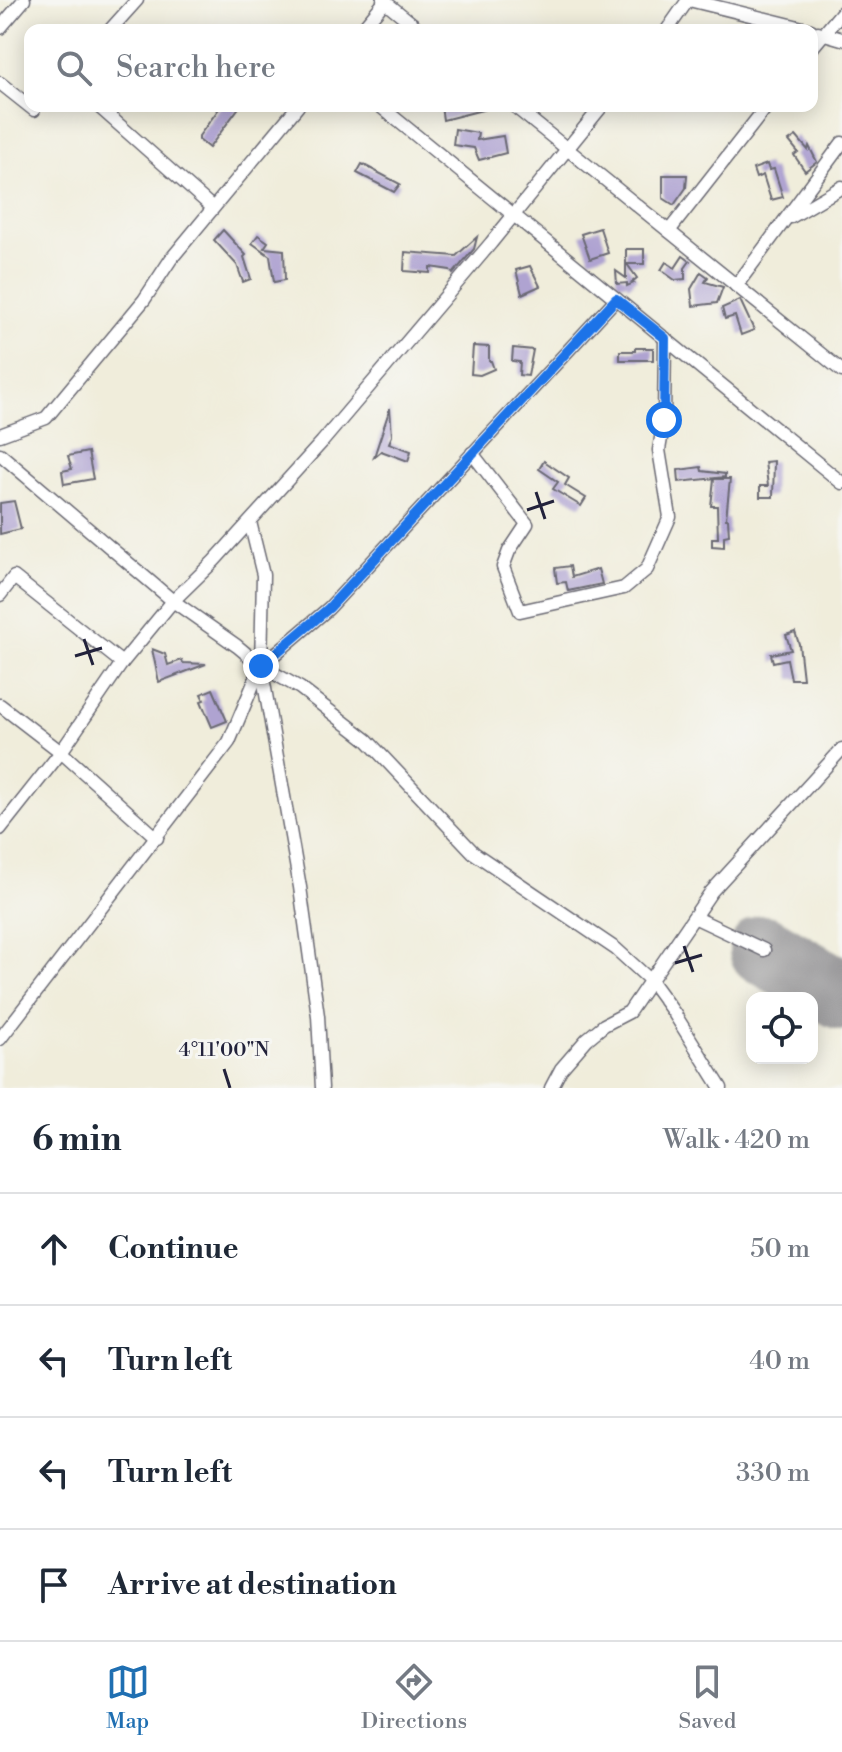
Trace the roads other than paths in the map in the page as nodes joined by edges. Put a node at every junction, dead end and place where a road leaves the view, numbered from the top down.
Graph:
1 (24, 0) edge
2 (137, 0) edge
3 (385, 0) edge
4 (688, 0) edge
5 (842, 12) edge
6 (115, 24) edge
7 (366, 24) edge
8 (413, 24) edge
9 (671, 24) edge
10 (786, 24) edge
11 (0, 28) edge
12 (818, 29) edge
13 (818, 32) edge
14 (842, 39) edge
15 (0, 83) edge
16 (24, 102) edge
17 (105, 112) edge
18 (293, 112) edge
19 (387, 112) edge
20 (521, 112) edge
21 (597, 112) edge
22 (762, 112) edge
23 (842, 143) edge
24 (566, 148) junction
25 (842, 187) edge
26 (213, 208) junction
27 (514, 215) junction
28 (784, 220) junction
29 (669, 231) junction
30 (736, 286) junction
31 (616, 299) junction
32 (665, 338) junction
33 (842, 371) edge
34 (0, 435) edge
35 (472, 453) junction
36 (0, 454) edge
37 (842, 483) edge
38 (250, 522) junction
39 (0, 595) edge
40 (173, 601) junction
41 (122, 663) junction
42 (261, 666) junction
43 (0, 705) edge
44 (842, 749) edge
45 (61, 752) junction
46 (2, 821) edge
47 (157, 838) junction
48 (694, 917) junction
49 (764, 950) dead end
50 (650, 980) junction
51 (0, 1039) edge
52 (322, 1088) edge
53 (551, 1088) edge
54 (721, 1088) edge

1 - 11 street
2 - 6 street
3 - 7 street
3 - 8 street
4 - 9 street
4 - 10 street
5 - 12 street
13 - 14 street
15 - 16 street
17 - 26 street
18 - 26 street
19 - 27 street
20 - 24 street
21 - 24 street
22 - 29 street
23 - 28 street
24 - 27 street
24 - 29 street
25 - 28 street
26 - 34 street
27 - 31 street
27 - 38 street
28 - 30 street
29 - 30 street
30 - 33 street
31 - 32 street
31 - 35 street
32 - 35 street
32 - 37 street
35 - 42 street
36 - 40 street
38 - 40 street
38 - 42 street
39 - 41 street
40 - 41 street
40 - 42 street
41 - 45 street
42 - 47 street
42 - 50 street
42 - 52 street
43 - 45 street
44 - 48 street
45 - 46 street
45 - 47 street
47 - 51 street
48 - 49 street
48 - 50 street
50 - 53 street
50 - 54 street

